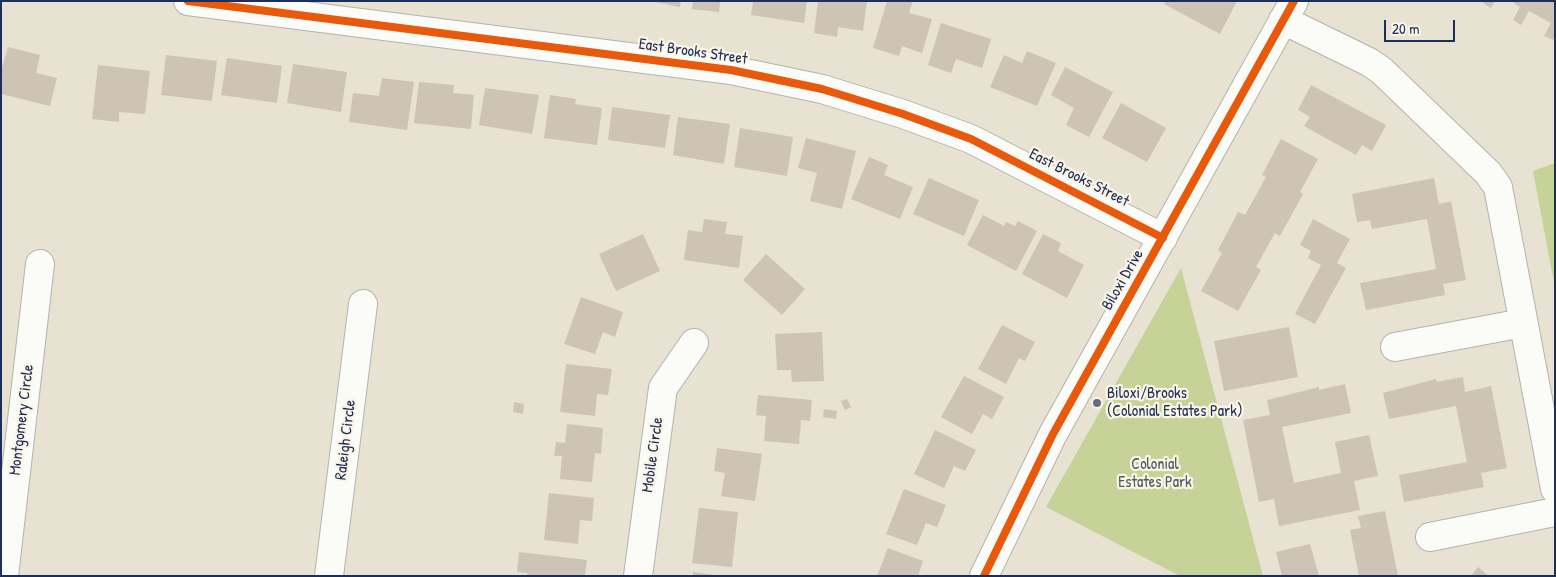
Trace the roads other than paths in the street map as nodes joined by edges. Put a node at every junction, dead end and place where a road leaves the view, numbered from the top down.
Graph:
1 (188, 1) edge
2 (1289, 11) edge
3 (1163, 238) junction
4 (40, 264) dead end
5 (363, 304) dead end
6 (1523, 323) junction
7 (694, 343) dead end
8 (1395, 347) dead end
9 (1555, 489) edge
10 (1555, 512) edge
11 (1430, 537) dead end
12 (4, 576) edge
13 (329, 576) edge
14 (638, 576) edge
15 (984, 576) edge

1 - 3 street, East Brooks Street
2 - 3 street, Biloxi Drive
2 - 6 street
3 - 15 street, Biloxi Drive
4 - 12 street, Montgomery Circle
5 - 13 street, Raleigh Circle
6 - 8 street
6 - 9 street
7 - 14 street, Mobile Circle
10 - 11 street

